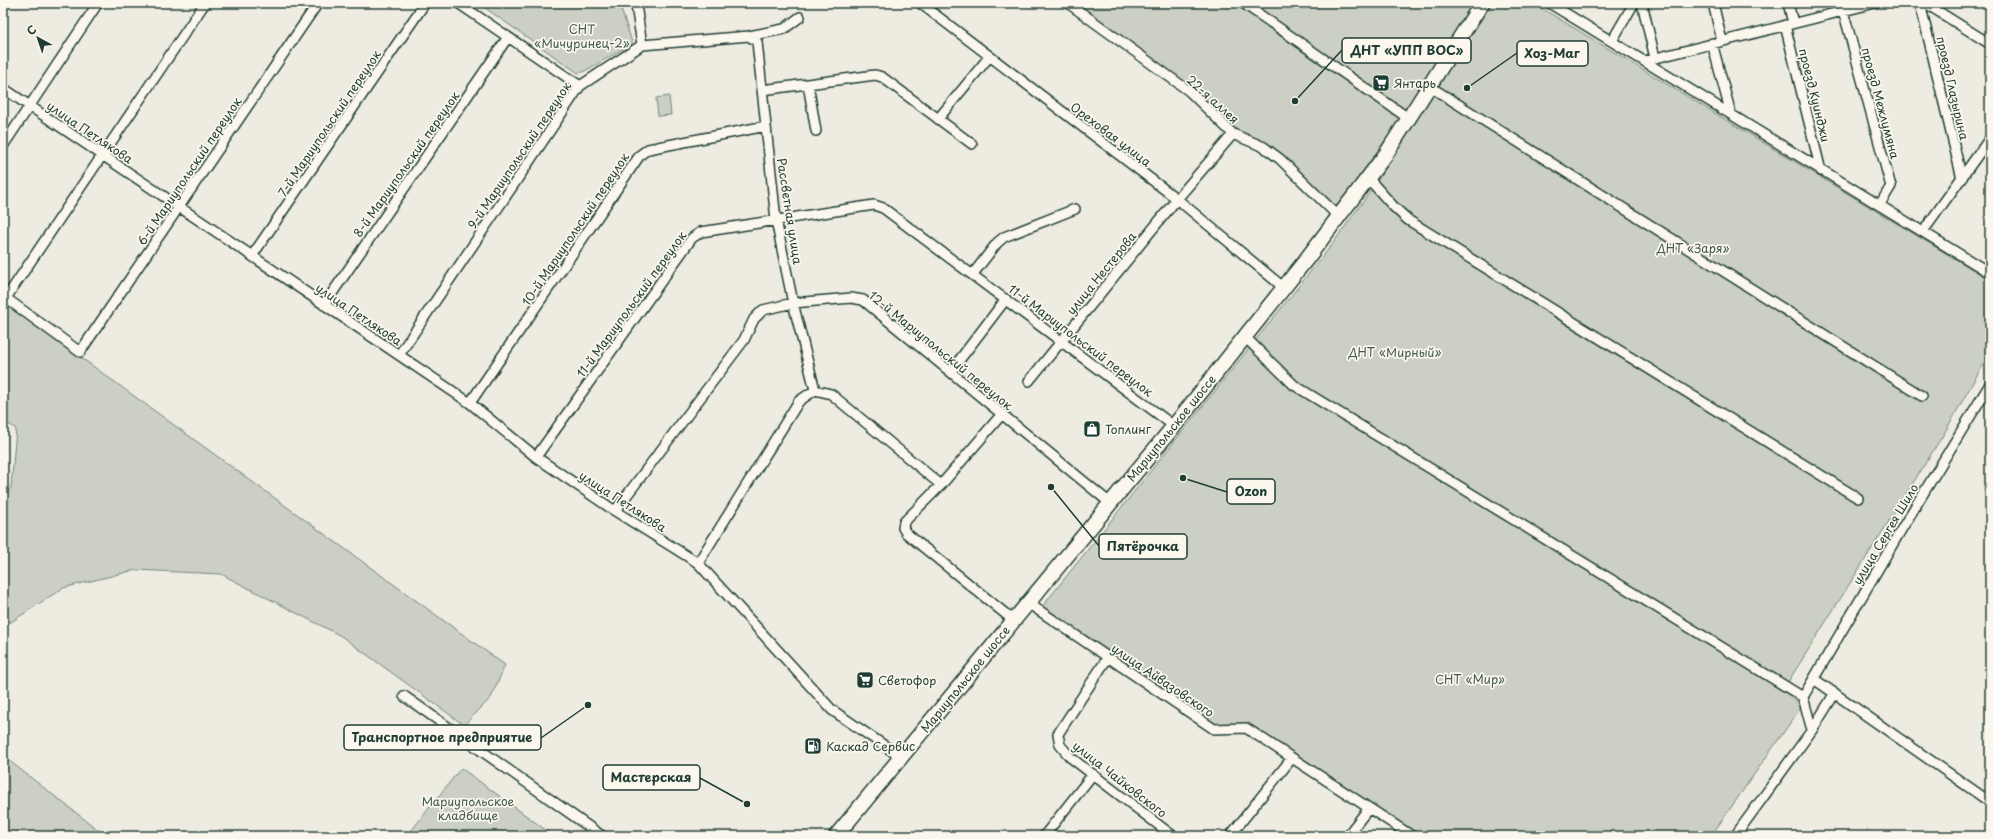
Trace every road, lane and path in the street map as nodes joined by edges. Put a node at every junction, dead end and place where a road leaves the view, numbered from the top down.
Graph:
1 (98, 3) edge
2 (205, 3) edge
3 (318, 3) edge
4 (426, 3) edge
5 (458, 3) edge
6 (639, 3) edge
7 (920, 3) edge
8 (1068, 3) edge
9 (1243, 3) edge
10 (1482, 3) edge
11 (1549, 3) edge
12 (1634, 3) edge
13 (1642, 3) edge
14 (1713, 3) edge
15 (1788, 3) edge
16 (1875, 3) edge
17 (1920, 3) edge
18 (1925, 3) edge
19 (1846, 8) edge
20 (800, 17) dead end
21 (1789, 24) junction
22 (749, 36) junction
23 (508, 37) junction
24 (1612, 41) junction
25 (1722, 41) junction
26 (1712, 44) junction
27 (1990, 44) edge
28 (642, 45) junction
29 (989, 57) junction
30 (1655, 58) junction
31 (1644, 61) junction
32 (808, 84) junction
33 (580, 86) junction
34 (1429, 86) junction
35 (3, 88) edge
36 (762, 90) junction
37 (30, 106) junction
38 (1730, 114) junction
39 (1408, 118) junction
40 (938, 119) junction
41 (766, 126) junction
42 (816, 131) dead end
43 (1233, 134) junction
44 (1990, 138) edge
45 (972, 144) dead end
46 (3, 146) edge
47 (102, 155) junction
48 (1821, 171) junction
49 (1368, 178) junction
50 (1962, 179) junction
51 (1177, 199) junction
52 (1882, 201) dead end
53 (179, 207) junction
54 (1075, 209) dead end
55 (1339, 217) junction
56 (776, 220) junction
57 (1927, 226) dead end
58 (252, 256) junction
59 (1990, 273) edge
60 (973, 274) junction
61 (1283, 287) junction
62 (4, 297) edge
63 (1006, 299) junction
64 (793, 303) junction
65 (324, 305) junction
66 (1245, 337) junction
67 (1061, 341) junction
68 (399, 355) junction
69 (951, 371) junction
70 (1029, 381) dead end
71 (1990, 384) edge
72 (815, 390) junction
73 (1922, 396) dead end
74 (470, 403) junction
75 (1002, 414) junction
76 (1174, 426) junction
77 (536, 456) junction
78 (941, 485) junction
79 (1858, 498) dead end
80 (1110, 503) junction
81 (615, 511) junction
82 (698, 563) junction
83 (1028, 603) junction
84 (1013, 620) junction
85 (1108, 657) junction
86 (1814, 679) junction
87 (1835, 693) junction
88 (404, 696) dead end
89 (1803, 697) junction
90 (1812, 730) junction
91 (901, 757) junction
92 (1292, 758) junction
93 (1093, 774) junction
94 (1990, 802) edge
95 (1369, 808) junction
96 (602, 836) edge
97 (836, 836) edge
98 (1044, 836) edge
99 (1173, 836) edge
100 (1230, 836) edge
101 (1348, 836) edge
102 (1412, 836) edge
103 (1735, 836) edge

1 - 37 street
2 - 47 street
3 - 53 street, 6-й Мариупольский переулок
4 - 58 street, 7-й Мариупольский переулок
5 - 23 street
6 - 28 street
7 - 29 street, Ореховая улица
8 - 43 street, 22-я аллея
9 - 39 street
10 - 34 main road, Мариупольское шоссе
11 - 24 street
12 - 24 street
13 - 30 street
14 - 25 street
15 - 21 street, проезд Куинджи
16 - 19 street
17 - 50 street, проезд Глазырина
18 - 27 street
19 - 21 street
19 - 52 street, проезд Межлумяна
20 - 22 street, 9-й Мариупольский переулок
21 - 25 street
21 - 48 street, проезд Куинджи
22 - 28 street, 9-й Мариупольский переулок
22 - 36 street, Рассветная улица
23 - 33 street
23 - 65 street, 8-й Мариупольский переулок
24 - 31 street
25 - 26 street
26 - 30 street
26 - 38 street
28 - 33 street, 9-й Мариупольский переулок
29 - 40 street
29 - 51 street, Ореховая улица
30 - 31 street
31 - 38 street
32 - 36 street
32 - 40 street
32 - 42 street
33 - 68 street, 9-й Мариупольский переулок
34 - 39 main road, Мариупольское шоссе
34 - 73 street
35 - 37 street, улица Петлякова
36 - 41 street, Рассветная улица
37 - 46 street
37 - 47 street, улица Петлякова
38 - 48 street
39 - 49 main road, Мариупольское шоссе
40 - 45 street
41 - 56 street, Рассветная улица
41 - 74 street, 10-й Мариупольский переулок
43 - 51 street, улица Нестерова
43 - 55 street, 22-я аллея
44 - 50 street
47 - 53 street, улица Петлякова
47 - 62 street
48 - 59 street
49 - 55 main road, Мариупольское шоссе
49 - 79 street
50 - 57 street
51 - 61 street, Ореховая улица
51 - 67 street, улица Нестерова
53 - 58 street, улица Петлякова
53 - 62 street, 6-й Мариупольский переулок
54 - 60 street
55 - 61 main road, Мариупольское шоссе
56 - 60 street, 11-й Мариупольский переулок
56 - 64 street, Рассветная улица
56 - 77 street, 11-й Мариупольский переулок
58 - 65 street, улица Петлякова
60 - 63 street, 11-й Мариупольский переулок
61 - 66 main road, Мариупольское шоссе
63 - 67 street, 11-й Мариупольский переулок
63 - 69 street
64 - 69 street, 12-й Мариупольский переулок
64 - 72 street, Рассветная улица
64 - 81 street, 12-й Мариупольский переулок
65 - 68 street, улица Петлякова
66 - 76 main road, Мариупольское шоссе
66 - 89 street
67 - 70 street, улица Нестерова
67 - 76 street, 11-й Мариупольский переулок
68 - 74 street, улица Петлякова
69 - 75 street, 12-й Мариупольский переулок
71 - 86 street, улица Сергея Шило
72 - 78 street
72 - 82 street
74 - 77 street, улица Петлякова
75 - 78 street
75 - 80 street, 12-й Мариупольский переулок
76 - 80 main road, Мариупольское шоссе
77 - 81 street, улица Петлякова
78 - 84 street
80 - 83 main road, Мариупольское шоссе
81 - 82 street, улица Петлякова
82 - 91 street, улица Петлякова
83 - 84 main road, Мариупольское шоссе
83 - 85 street, улица Айвазовского
84 - 91 main road, Мариупольское шоссе
85 - 92 street, улица Айвазовского
85 - 93 street, улица Чайковского
86 - 87 street
86 - 89 street, улица Сергея Шило
87 - 90 street
87 - 94 street
88 - 96 street
89 - 90 street
90 - 103 street
91 - 97 main road, Мариупольское шоссе
92 - 95 street, улица Айвазовского
92 - 100 street
93 - 98 street
93 - 99 street, улица Чайковского
95 - 101 street
95 - 102 street, улица Айвазовского

